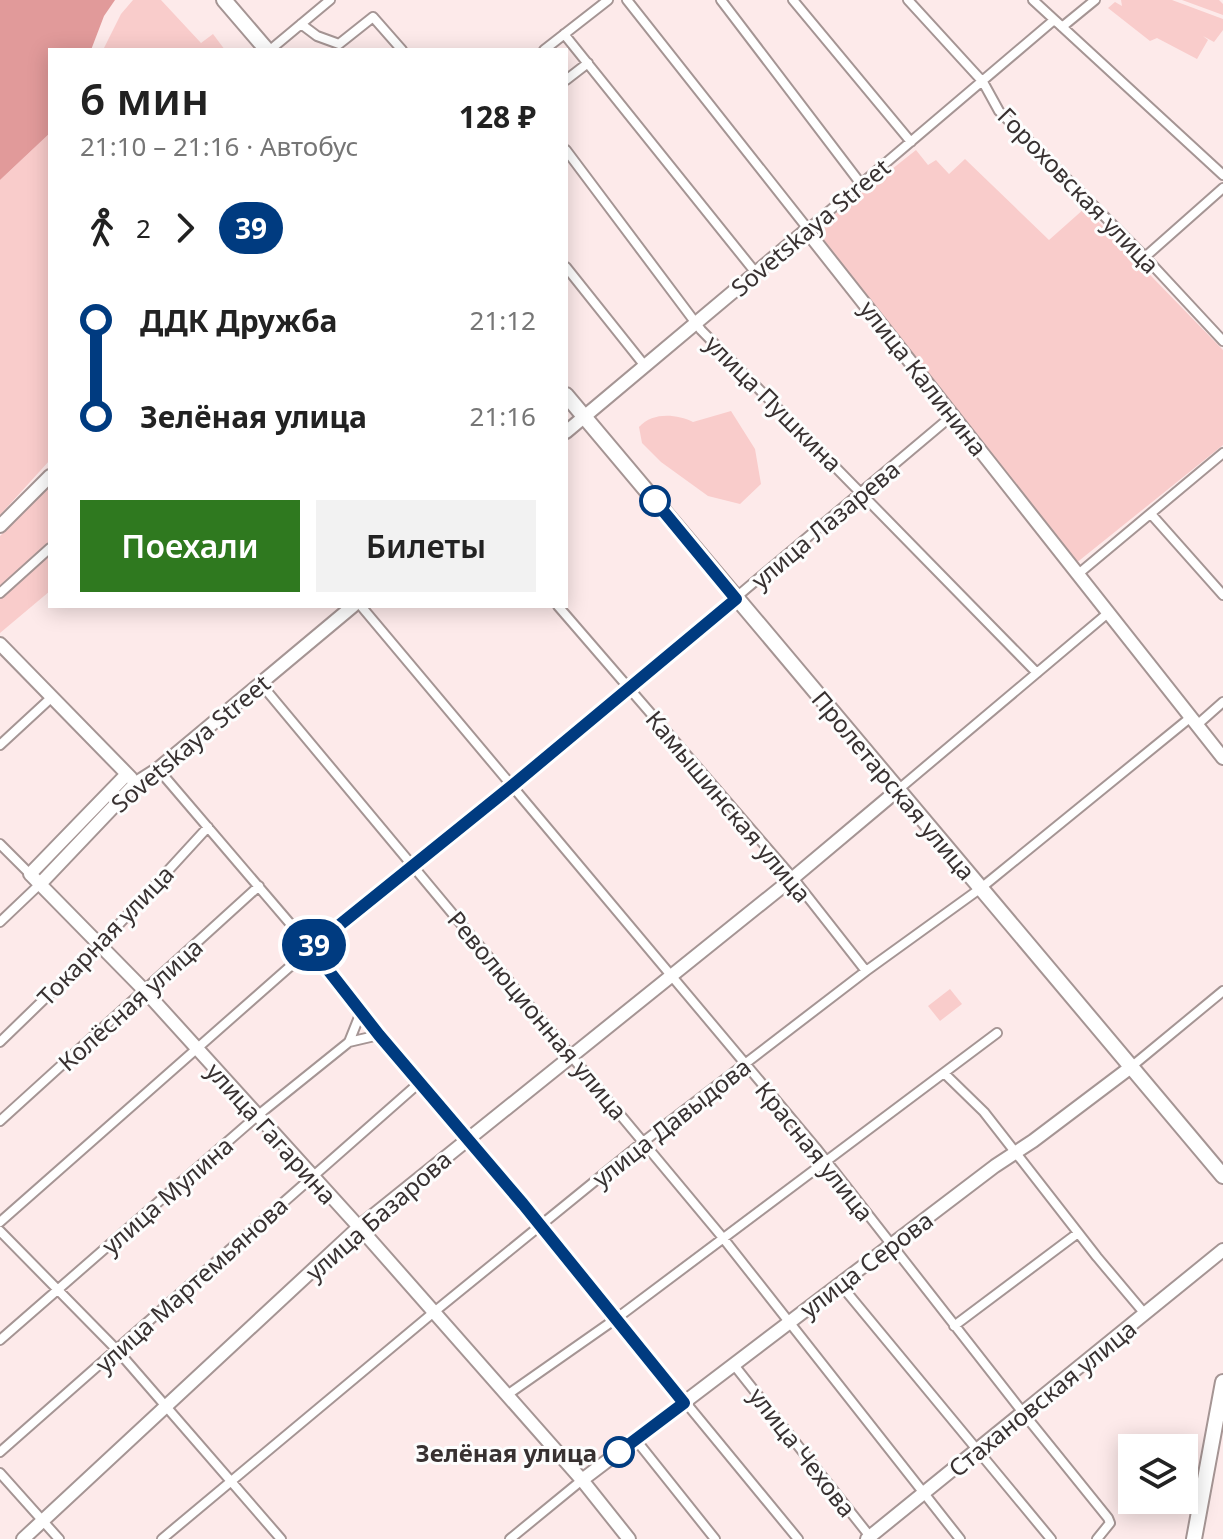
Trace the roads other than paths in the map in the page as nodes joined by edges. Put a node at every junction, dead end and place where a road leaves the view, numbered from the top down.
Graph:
1 (224, 0) edge
2 (330, 0) edge
3 (608, 0) edge
4 (627, 0) edge
5 (721, 0) edge
6 (793, 0) edge
7 (908, 0) edge
8 (1033, 0) edge
9 (1095, 0) edge
10 (1058, 23) junction
11 (301, 24) junction
12 (564, 34) junction
13 (266, 48) edge
14 (271, 48) edge
15 (400, 48) edge
16 (546, 48) edge
17 (588, 63) junction
18 (568, 78) edge
19 (983, 82) junction
20 (911, 142) junction
21 (568, 153) edge
22 (1223, 175) edge
23 (861, 184) junction
24 (1223, 188) edge
25 (808, 229) junction
26 (1145, 257) junction
27 (568, 270) edge
28 (756, 273) junction
29 (696, 323) junction
30 (1223, 341) edge
31 (645, 366) junction
32 (568, 397) edge
33 (954, 414) junction
34 (585, 417) junction
35 (568, 430) edge
36 (1223, 453) edge
37 (48, 478) edge
38 (862, 492) junction
39 (1151, 514) junction
40 (0, 526) edge
41 (48, 550) edge
42 (1077, 575) junction
43 (0, 593) edge
44 (1223, 595) edge
45 (736, 599) junction
46 (351, 608) edge
47 (363, 608) edge
48 (560, 608) edge
49 (1108, 613) junction
50 (0, 644) edge
51 (1037, 673) junction
52 (261, 684) junction
53 (629, 689) junction
54 (52, 697) junction
55 (1223, 702) edge
56 (1194, 721) junction
57 (0, 745) edge
58 (1223, 758) edge
59 (158, 769) junction
60 (131, 778) junction
61 (513, 785) junction
62 (899, 789) junction
63 (208, 827) junction
64 (2, 850) edge
65 (412, 865) junction
66 (30, 874) junction
67 (793, 878) junction
68 (40, 884) junction
69 (259, 886) junction
70 (981, 888) junction
71 (0, 922) edge
72 (99, 946) junction
73 (311, 948) junction
74 (866, 971) junction
75 (672, 974) junction
76 (145, 991) junction
77 (1223, 991) edge
78 (361, 1012) junction
79 (997, 1033) dead end
80 (379, 1035) junction
81 (0, 1042) edge
82 (349, 1042) junction
83 (196, 1049) junction
84 (571, 1054) junction
85 (745, 1063) junction
86 (1131, 1067) junction
87 (944, 1073) junction
88 (419, 1083) junction
89 (257, 1116) junction
90 (0, 1121) edge
91 (468, 1138) junction
92 (643, 1142) junction
93 (1016, 1152) junction
94 (825, 1160) junction
95 (1223, 1176) edge
96 (312, 1177) junction
97 (0, 1222) edge
98 (541, 1226) junction
99 (359, 1227) junction
100 (0, 1231) edge
101 (1078, 1233) junction
102 (723, 1238) junction
103 (890, 1245) junction
104 (1221, 1254) edge
105 (840, 1284) junction
106 (57, 1289) junction
107 (434, 1312) junction
108 (1145, 1314) junction
109 (617, 1318) junction
110 (788, 1323) junction
111 (954, 1326) junction
112 (0, 1340) edge
113 (117, 1350) junction
114 (734, 1365) junction
115 (1223, 1382) edge
116 (507, 1395) junction
117 (684, 1403) junction
118 (166, 1406) junction
119 (1024, 1414) junction
120 (636, 1440) junction
121 (0, 1452) edge
122 (976, 1452) junction
123 (0, 1473) edge
124 (582, 1480) junction
125 (230, 1481) junction
126 (924, 1493) junction
127 (43, 1521) junction
128 (624, 1537) edge
129 (869, 1538) edge
130 (23, 1539) edge
131 (59, 1539) edge
132 (162, 1539) edge
133 (279, 1539) edge
134 (510, 1539) edge
135 (715, 1539) edge
136 (798, 1539) edge
137 (960, 1539) edge
138 (1051, 1539) edge
139 (1097, 1539) edge
140 (1194, 1539) edge

1 - 13 main road
2 - 11 street
3 - 12 street
4 - 25 street, улица Калинина
5 - 23 street
6 - 20 street
7 - 19 street, Гороховская улица
8 - 10 street
9 - 10 street, Sovetskaya Street
10 - 19 street, Sovetskaya Street
10 - 22 street
11 - 14 street
11 - 15 street
12 - 16 street
12 - 17 street
17 - 18 street
17 - 28 street
19 - 20 street, Sovetskaya Street
19 - 26 street, Гороховская улица
20 - 23 street, Sovetskaya Street
21 - 29 street, улица Пушкина
23 - 25 street, Sovetskaya Street
24 - 26 street
25 - 28 street, Sovetskaya Street
25 - 33 street, улица Калинина
26 - 30 street, Гороховская улица
27 - 31 street
28 - 29 street, Sovetskaya Street
29 - 31 street, Sovetskaya Street
29 - 38 street, улица Пушкина
31 - 34 street, Sovetskaya Street
32 - 34 main road, Пролетарская улица
33 - 38 street, улица Лазарева
33 - 42 street, улица Калинина
34 - 35 street, Sovetskaya Street
34 - 45 main road, Пролетарская улица
36 - 39 street
37 - 40 street
38 - 45 street, улица Лазарева
38 - 51 street, улица Пушкина
39 - 42 street
39 - 44 street
41 - 43 street
42 - 49 street, улица Калинина
45 - 53 street, улица Лазарева
45 - 62 main road, Пролетарская улица
46 - 52 street, Sovetskaya Street
47 - 61 street, Красная улица
48 - 53 street, Камышинская улица
49 - 51 street
49 - 56 street, улица Калинина
50 - 54 street
51 - 62 street
52 - 59 street, Sovetskaya Street
52 - 65 street, Революционная улица
53 - 61 street, улица Лазарева
53 - 67 street, Камышинская улица
54 - 57 street
54 - 60 street
55 - 56 street, улица Давыдова
56 - 58 street, улица Калинина
56 - 70 street, улица Давыдова
59 - 60 street, Sovetskaya Street
59 - 63 street
60 - 66 street
60 - 68 street, Sovetskaya Street
61 - 65 street, улица Лазарева
61 - 75 street, Красная улица
62 - 67 street, улица Базарова
62 - 70 main road, Пролетарская улица
63 - 69 street
63 - 72 street, Токарная улица
64 - 66 street, улица Гагарина
65 - 73 street, улица Лазарева
65 - 84 street, Революционная улица
66 - 68 street, улица Гагарина
67 - 74 street, Камышинская улица
67 - 75 street, улица Базарова
68 - 71 street, Sovetskaya Street
68 - 72 street, улица Гагарина
69 - 73 street
69 - 76 street, Колёсная улица
70 - 74 street, улица Давыдова
70 - 86 main road, Пролетарская улица
72 - 76 street, улица Гагарина
72 - 81 street, Токарная улица
73 - 78 street
73 - 83 street, улица Лазарева
74 - 85 street, улица Давыдова
75 - 84 street, улица Базарова
75 - 85 street, Красная улица
76 - 83 street, улица Гагарина
76 - 90 street, Колёсная улица
77 - 86 street, улица Серова
78 - 80 street
78 - 82 street, улица Мулина
79 - 87 street
80 - 82 street
80 - 88 street
82 - 89 street, улица Мулина
83 - 89 street, улица Гагарина
83 - 97 street, улица Лазарева
84 - 91 street, улица Базарова
84 - 92 street, Революционная улица
85 - 92 street, улица Давыдова
85 - 94 street, Красная улица
86 - 93 street, улица Серова
86 - 95 main road, Пролетарская улица
87 - 93 street
87 - 94 street
88 - 91 street
88 - 96 street, улица Мартемьянова
89 - 96 street, улица Гагарина
89 - 106 street, улица Мулина
91 - 98 street
91 - 99 street, улица Базарова
92 - 98 street, улица Давыдова
92 - 102 street, Революционная улица
93 - 101 street
93 - 103 street, улица Серова
94 - 102 street
94 - 103 street, Красная улица
96 - 99 street, улица Гагарина
96 - 113 street, улица Мартемьянова
98 - 107 street, улица Давыдова
98 - 109 street
99 - 107 street, улица Гагарина
99 - 118 street, улица Базарова
100 - 106 street
101 - 108 street
101 - 111 street
102 - 109 street
102 - 110 street, Революционная улица
103 - 105 street, улица Серова
103 - 111 street, Красная улица
104 - 108 street, Стахановская улица
105 - 110 street, улица Серова
105 - 122 street
106 - 112 street, улица Мулина
106 - 113 street
107 - 116 street, улица Гагарина
107 - 125 street, улица Давыдова
108 - 119 street, Стахановская улица
109 - 116 street
109 - 117 street
110 - 114 street, улица Серова
110 - 126 street, Революционная улица
111 - 119 street, Красная улица
113 - 118 street
113 - 121 street, улица Мартемьянова
114 - 117 street, улица Серова
114 - 129 street, улица Чехова
115 - 140 main road
116 - 124 street, улица Гагарина
117 - 120 street, улица Серова
117 - 136 street
118 - 125 street
118 - 127 street, улица Базарова
119 - 122 street, Стахановская улица
119 - 139 street, Красная улица
120 - 124 street, улица Серова
120 - 135 street
122 - 126 street, Стахановская улица
122 - 138 street
123 - 127 street
124 - 128 street, улица Гагарина
124 - 134 street, улица Серова
125 - 132 street, улица Давыдова
125 - 133 street
126 - 129 street, Стахановская улица
126 - 137 street, Революционная улица
127 - 130 street, улица Базарова
127 - 131 street

